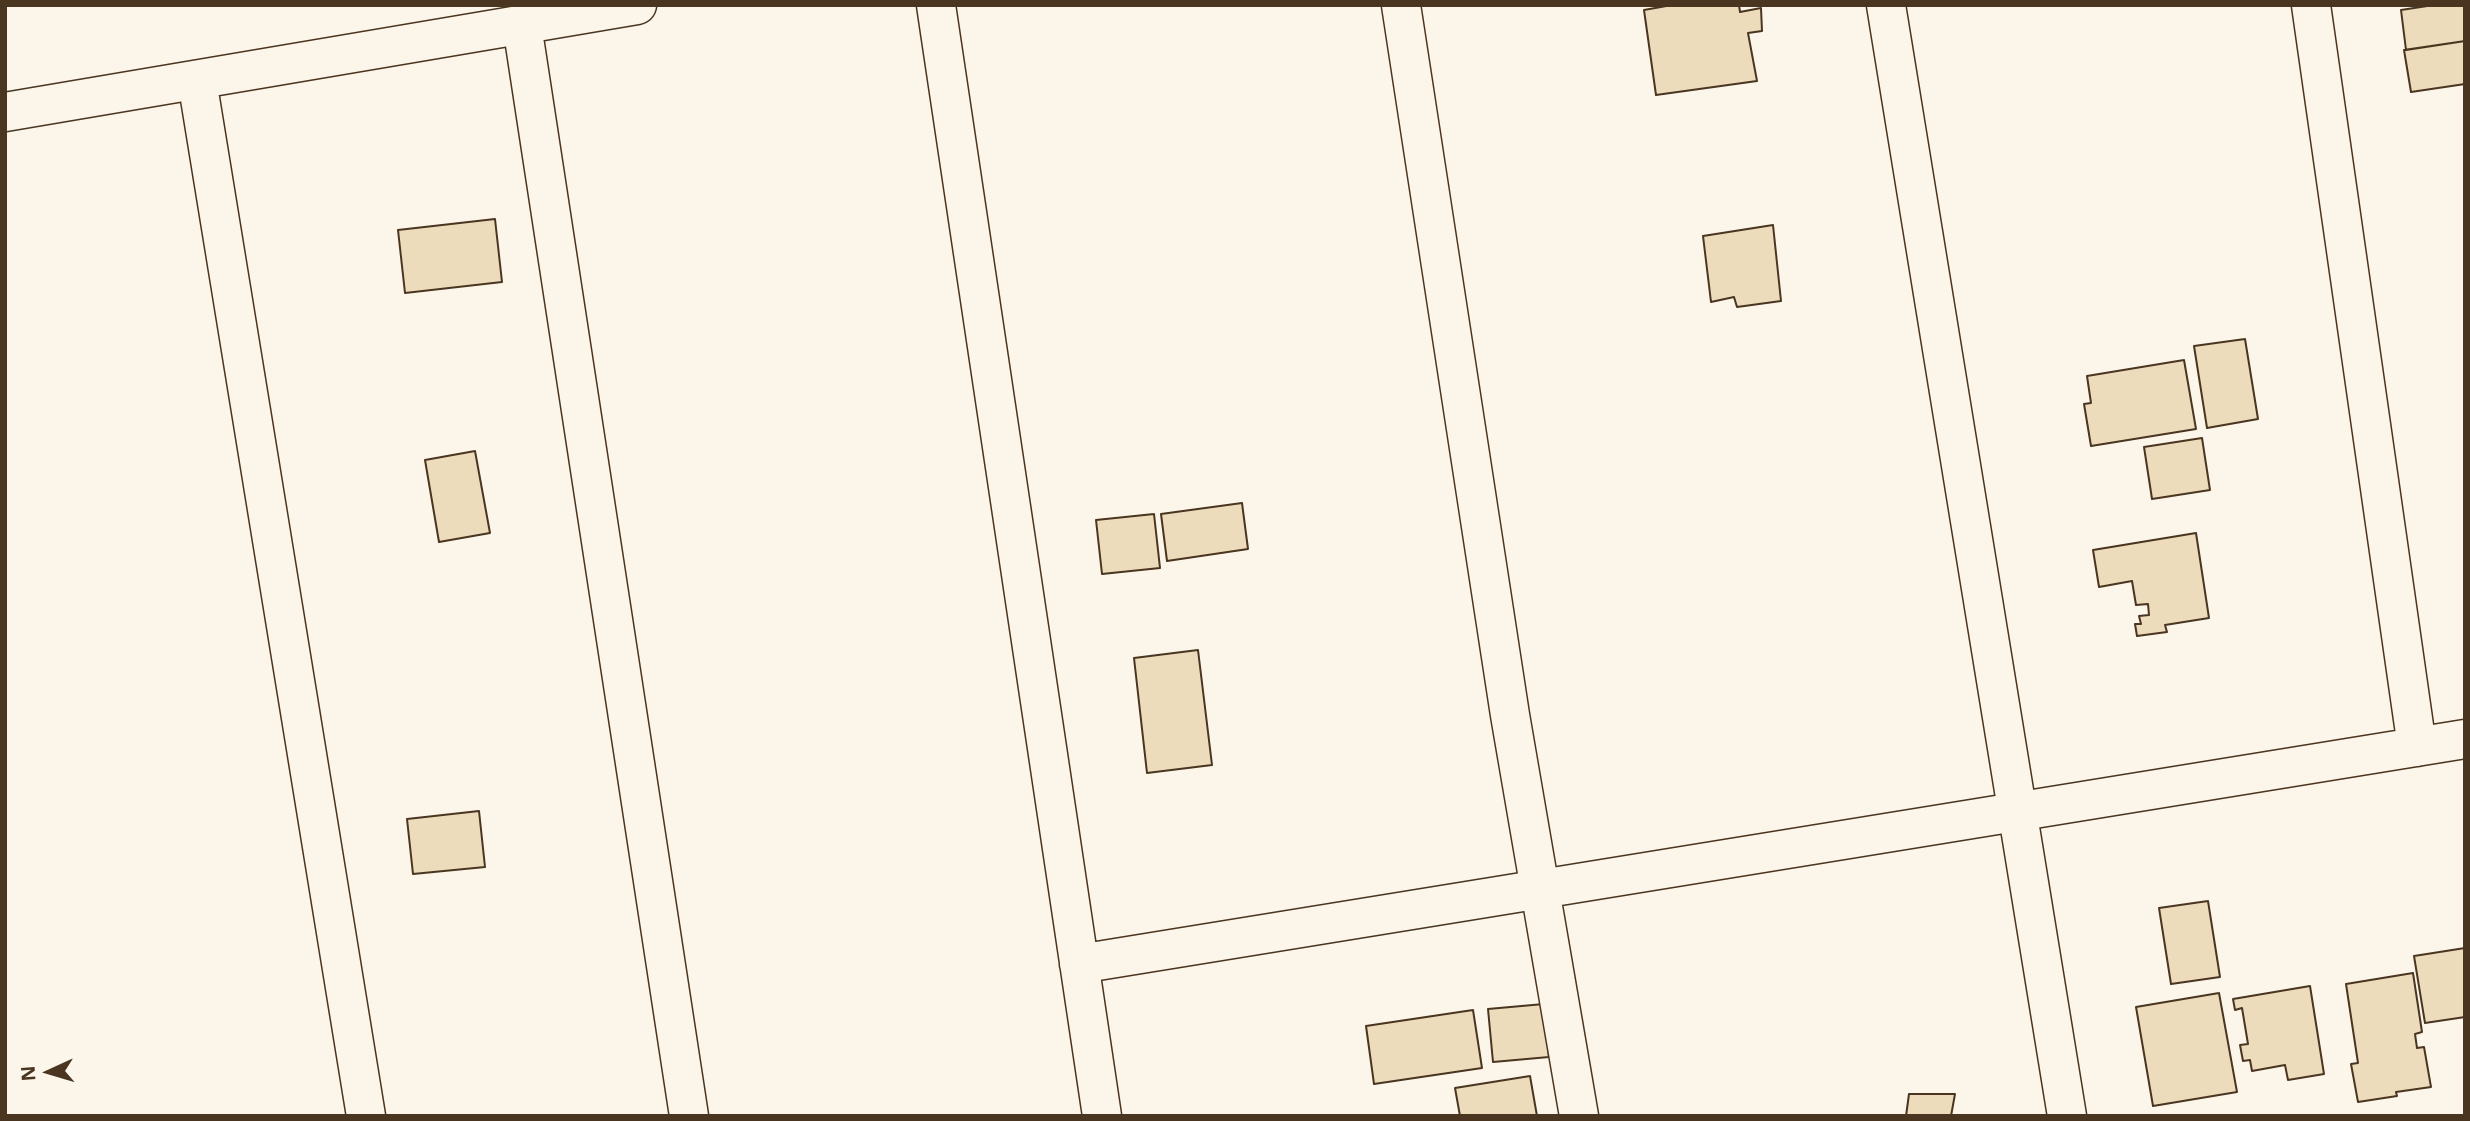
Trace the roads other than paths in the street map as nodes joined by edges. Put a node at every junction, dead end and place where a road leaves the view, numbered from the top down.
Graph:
1 (637, 5) edge
2 (936, 5) edge
3 (1401, 5) edge
4 (1886, 5) edge
5 (2311, 5) edge
6 (522, 25) junction
7 (197, 80) junction
8 (5, 112) edge
9 (2465, 739) edge
10 (2417, 747) junction
11 (2017, 812) junction
12 (1540, 889) junction
13 (1079, 964) junction
14 (366, 1116) edge
15 (689, 1116) edge
16 (1102, 1116) edge
17 (1579, 1116) edge
18 (2067, 1116) edge

1 - 6 street
2 - 13 street
3 - 12 street
4 - 11 street
5 - 10 street
6 - 7 street
6 - 15 street
7 - 8 street
7 - 14 street
9 - 10 street
10 - 11 street
11 - 12 street
11 - 18 street
12 - 13 street
12 - 17 street
13 - 16 street

